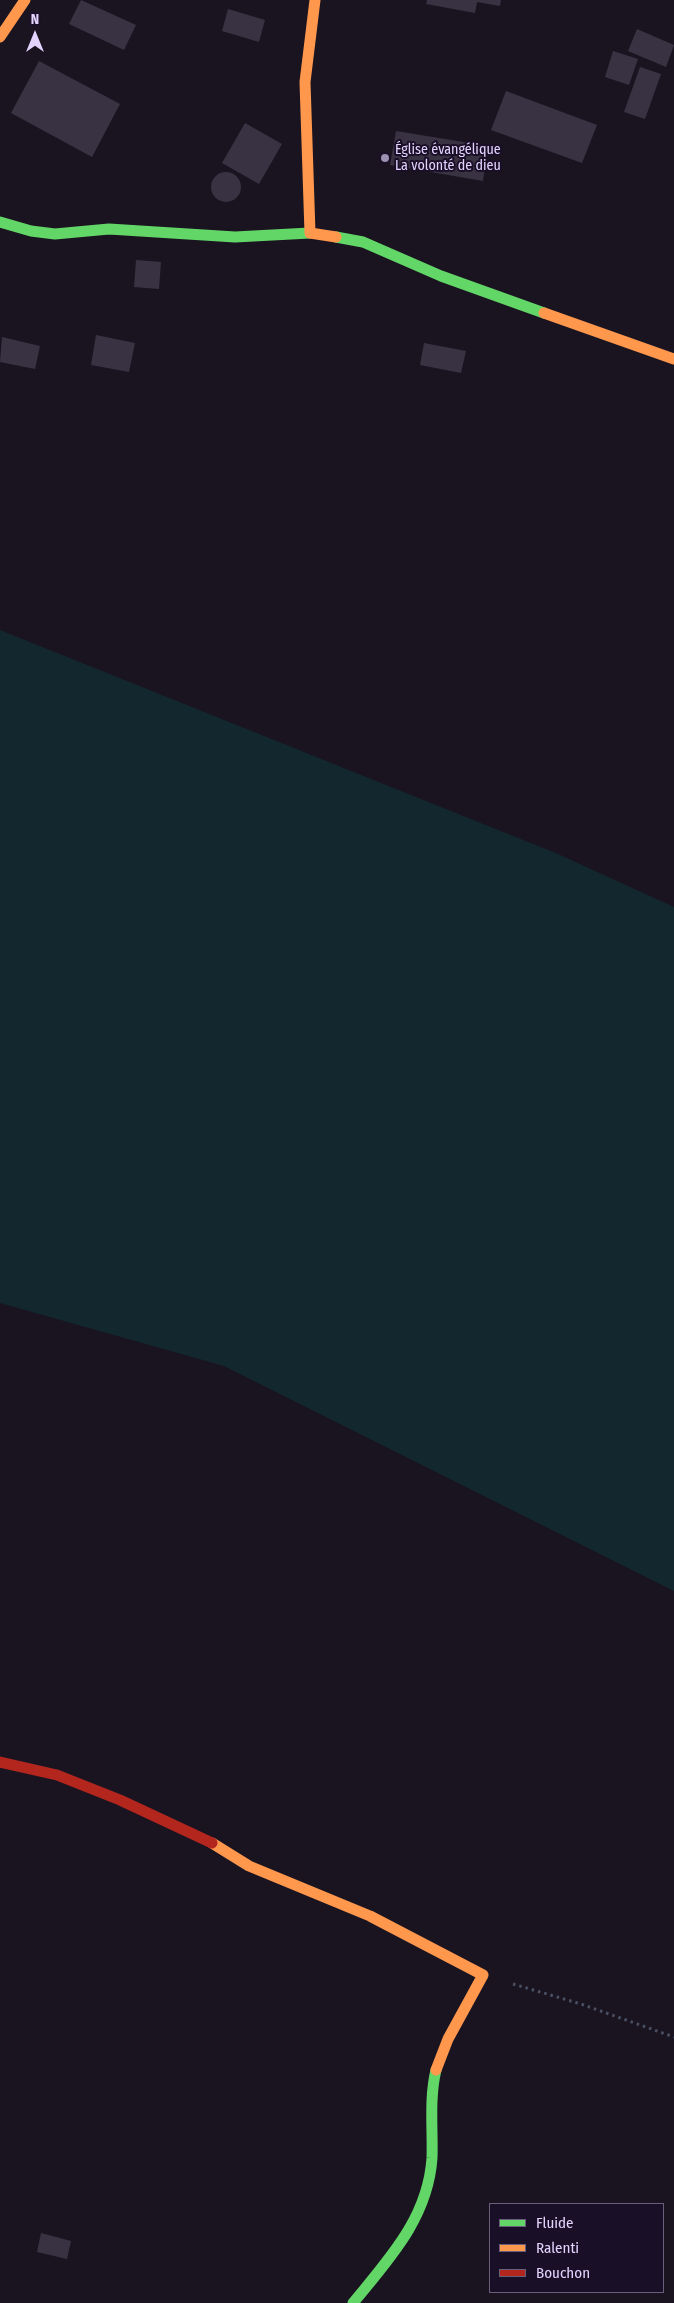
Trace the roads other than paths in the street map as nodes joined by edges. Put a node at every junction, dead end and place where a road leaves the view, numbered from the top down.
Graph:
1 (25, 0) edge
2 (315, 0) edge
3 (0, 37) edge
4 (0, 222) edge
5 (310, 233) junction
6 (674, 359) edge
7 (0, 1762) edge
8 (353, 2303) edge

1 - 3 street
2 - 5 street
4 - 5 street
5 - 6 street
7 - 8 street

